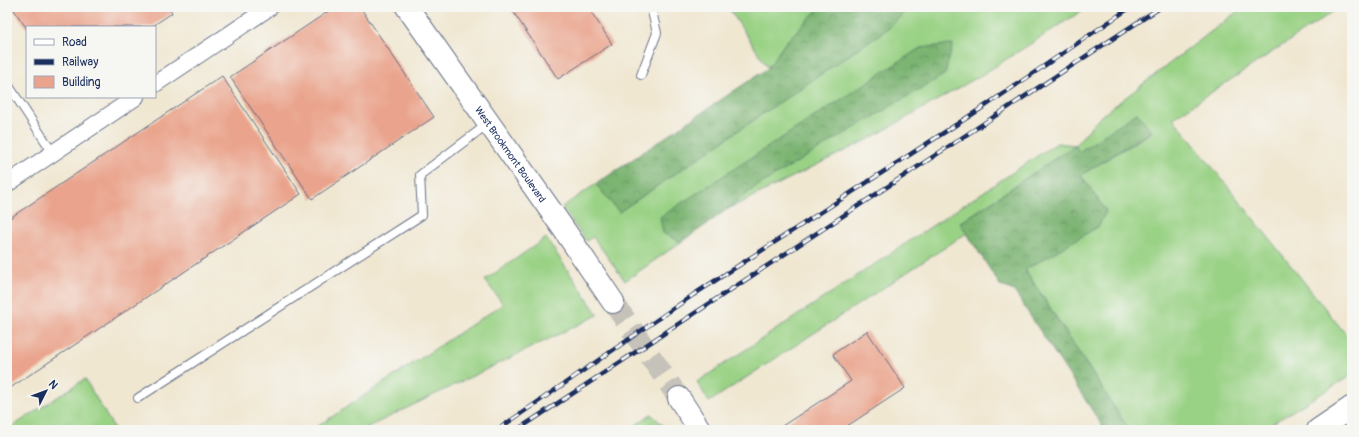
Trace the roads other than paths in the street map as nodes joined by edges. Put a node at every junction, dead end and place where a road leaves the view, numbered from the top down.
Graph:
1 (270, 7) edge
2 (407, 7) edge
3 (651, 7) edge
4 (641, 76) dead end
5 (7, 83) edge
6 (156, 83) edge
7 (135, 98) edge
8 (489, 122) junction
9 (53, 153) junction
10 (7, 184) edge
11 (613, 302) tunnel mouth
12 (138, 398) dead end
13 (679, 398) tunnel mouth
14 (1352, 407) edge
15 (700, 430) edge
16 (1318, 430) edge

1 - 6 street
2 - 8 main road, West Brookmont Boulevard
3 - 4 lane
5 - 9 lane
7 - 9 street
8 - 11 main road, West Brookmont Boulevard
8 - 12 lane
9 - 10 street
13 - 15 main road
14 - 16 main road

